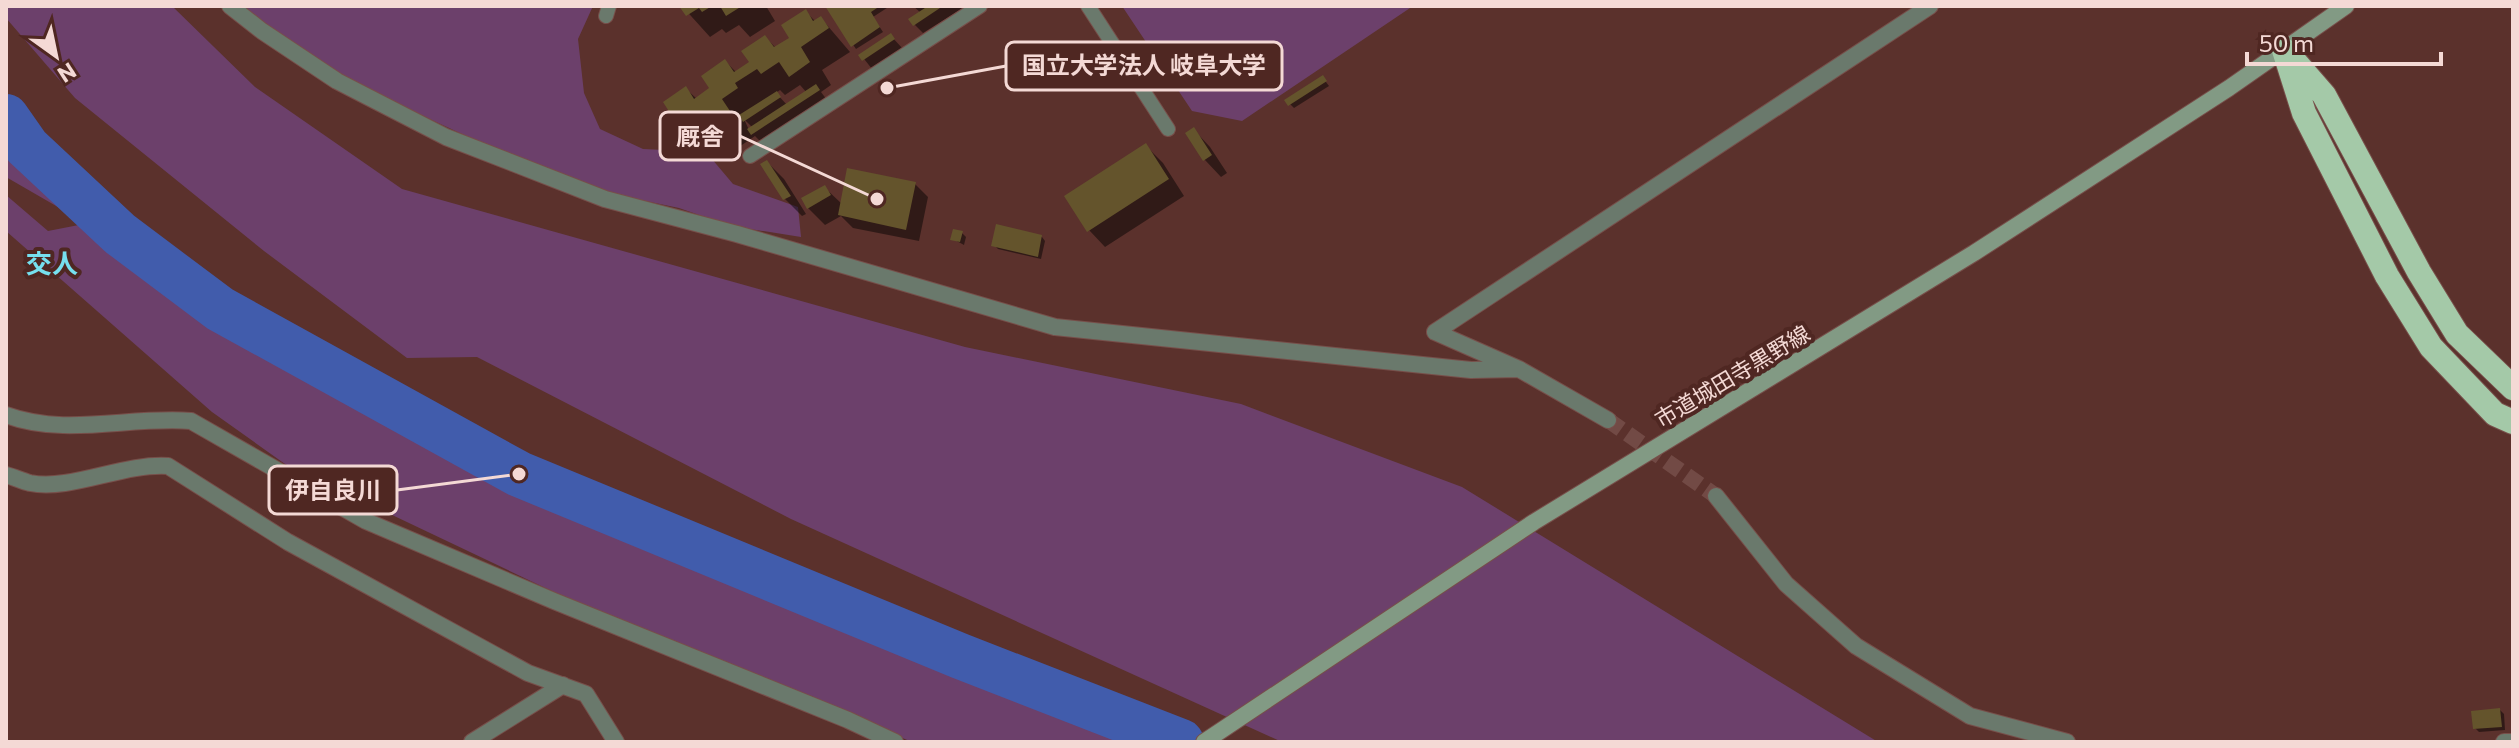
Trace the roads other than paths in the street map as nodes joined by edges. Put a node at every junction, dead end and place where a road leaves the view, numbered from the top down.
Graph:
1 (230, 6) edge
2 (980, 6) edge
3 (1088, 6) edge
4 (1930, 6) edge
5 (2346, 6) edge
6 (2284, 50) junction
7 (1168, 129) dead end
8 (750, 156) dead end
9 (1519, 369) junction
10 (2513, 388) edge
11 (6, 415) edge
12 (1608, 420) tunnel mouth
13 (2513, 422) edge
14 (6, 475) edge
15 (1716, 496) tunnel mouth
16 (563, 685) junction
17 (472, 742) edge
18 (616, 742) edge
19 (895, 742) edge
20 (1204, 742) edge
21 (2067, 742) edge
22 (2504, 742) edge
23 (2513, 742) edge

1 - 9 street
2 - 8 lane
3 - 7 lane
4 - 9 street
5 - 6 street, 市道城田寺黒野線
6 - 10 highway
6 - 13 highway
6 - 20 street, 市道城田寺黒野線
9 - 12 street
11 - 19 street
14 - 16 street
15 - 21 street
16 - 17 street
16 - 18 street
22 - 23 street

